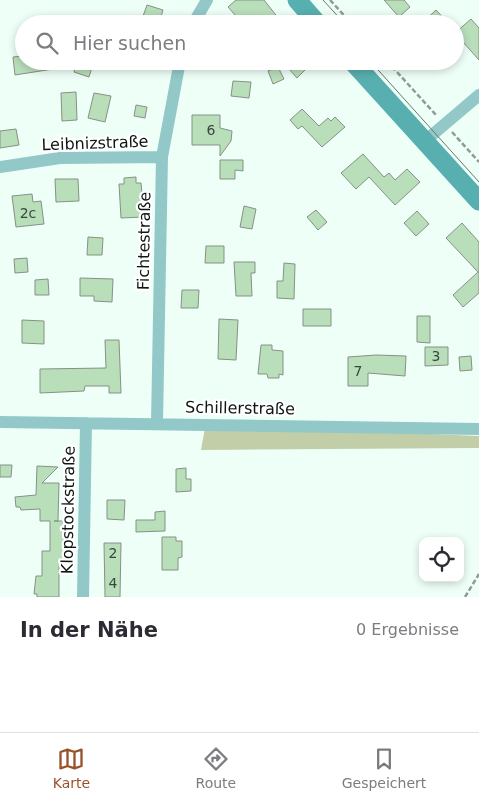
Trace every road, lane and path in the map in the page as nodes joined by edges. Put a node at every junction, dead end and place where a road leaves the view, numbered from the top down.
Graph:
1 (207, 0) edge
2 (296, 0) edge
3 (330, 0) edge
4 (198, 15) edge
5 (310, 15) edge
6 (344, 15) edge
7 (178, 70) edge
8 (360, 70) edge
9 (395, 70) edge
10 (479, 95) edge
11 (445, 125) junction
12 (425, 141) junction
13 (162, 157) junction
14 (479, 162) edge
15 (0, 167) edge
16 (479, 201) edge
17 (0, 422) edge
18 (157, 422) junction
19 (86, 423) junction
20 (479, 429) edge
21 (479, 574) edge
22 (83, 597) edge
23 (465, 597) edge

1 - 4 street
2 - 5 main road
3 - 6 path
7 - 13 street, Fichtestraße
8 - 12 main road
9 - 11 path
10 - 11 street
11 - 12 street
11 - 14 path
12 - 16 main road
13 - 15 street, Leibnizstraße
13 - 18 street, Fichtestraße
17 - 19 street, Schillerstraße
18 - 19 street, Schillerstraße
18 - 20 street, Schillerstraße
19 - 22 street, Klopstockstraße
21 - 23 path

